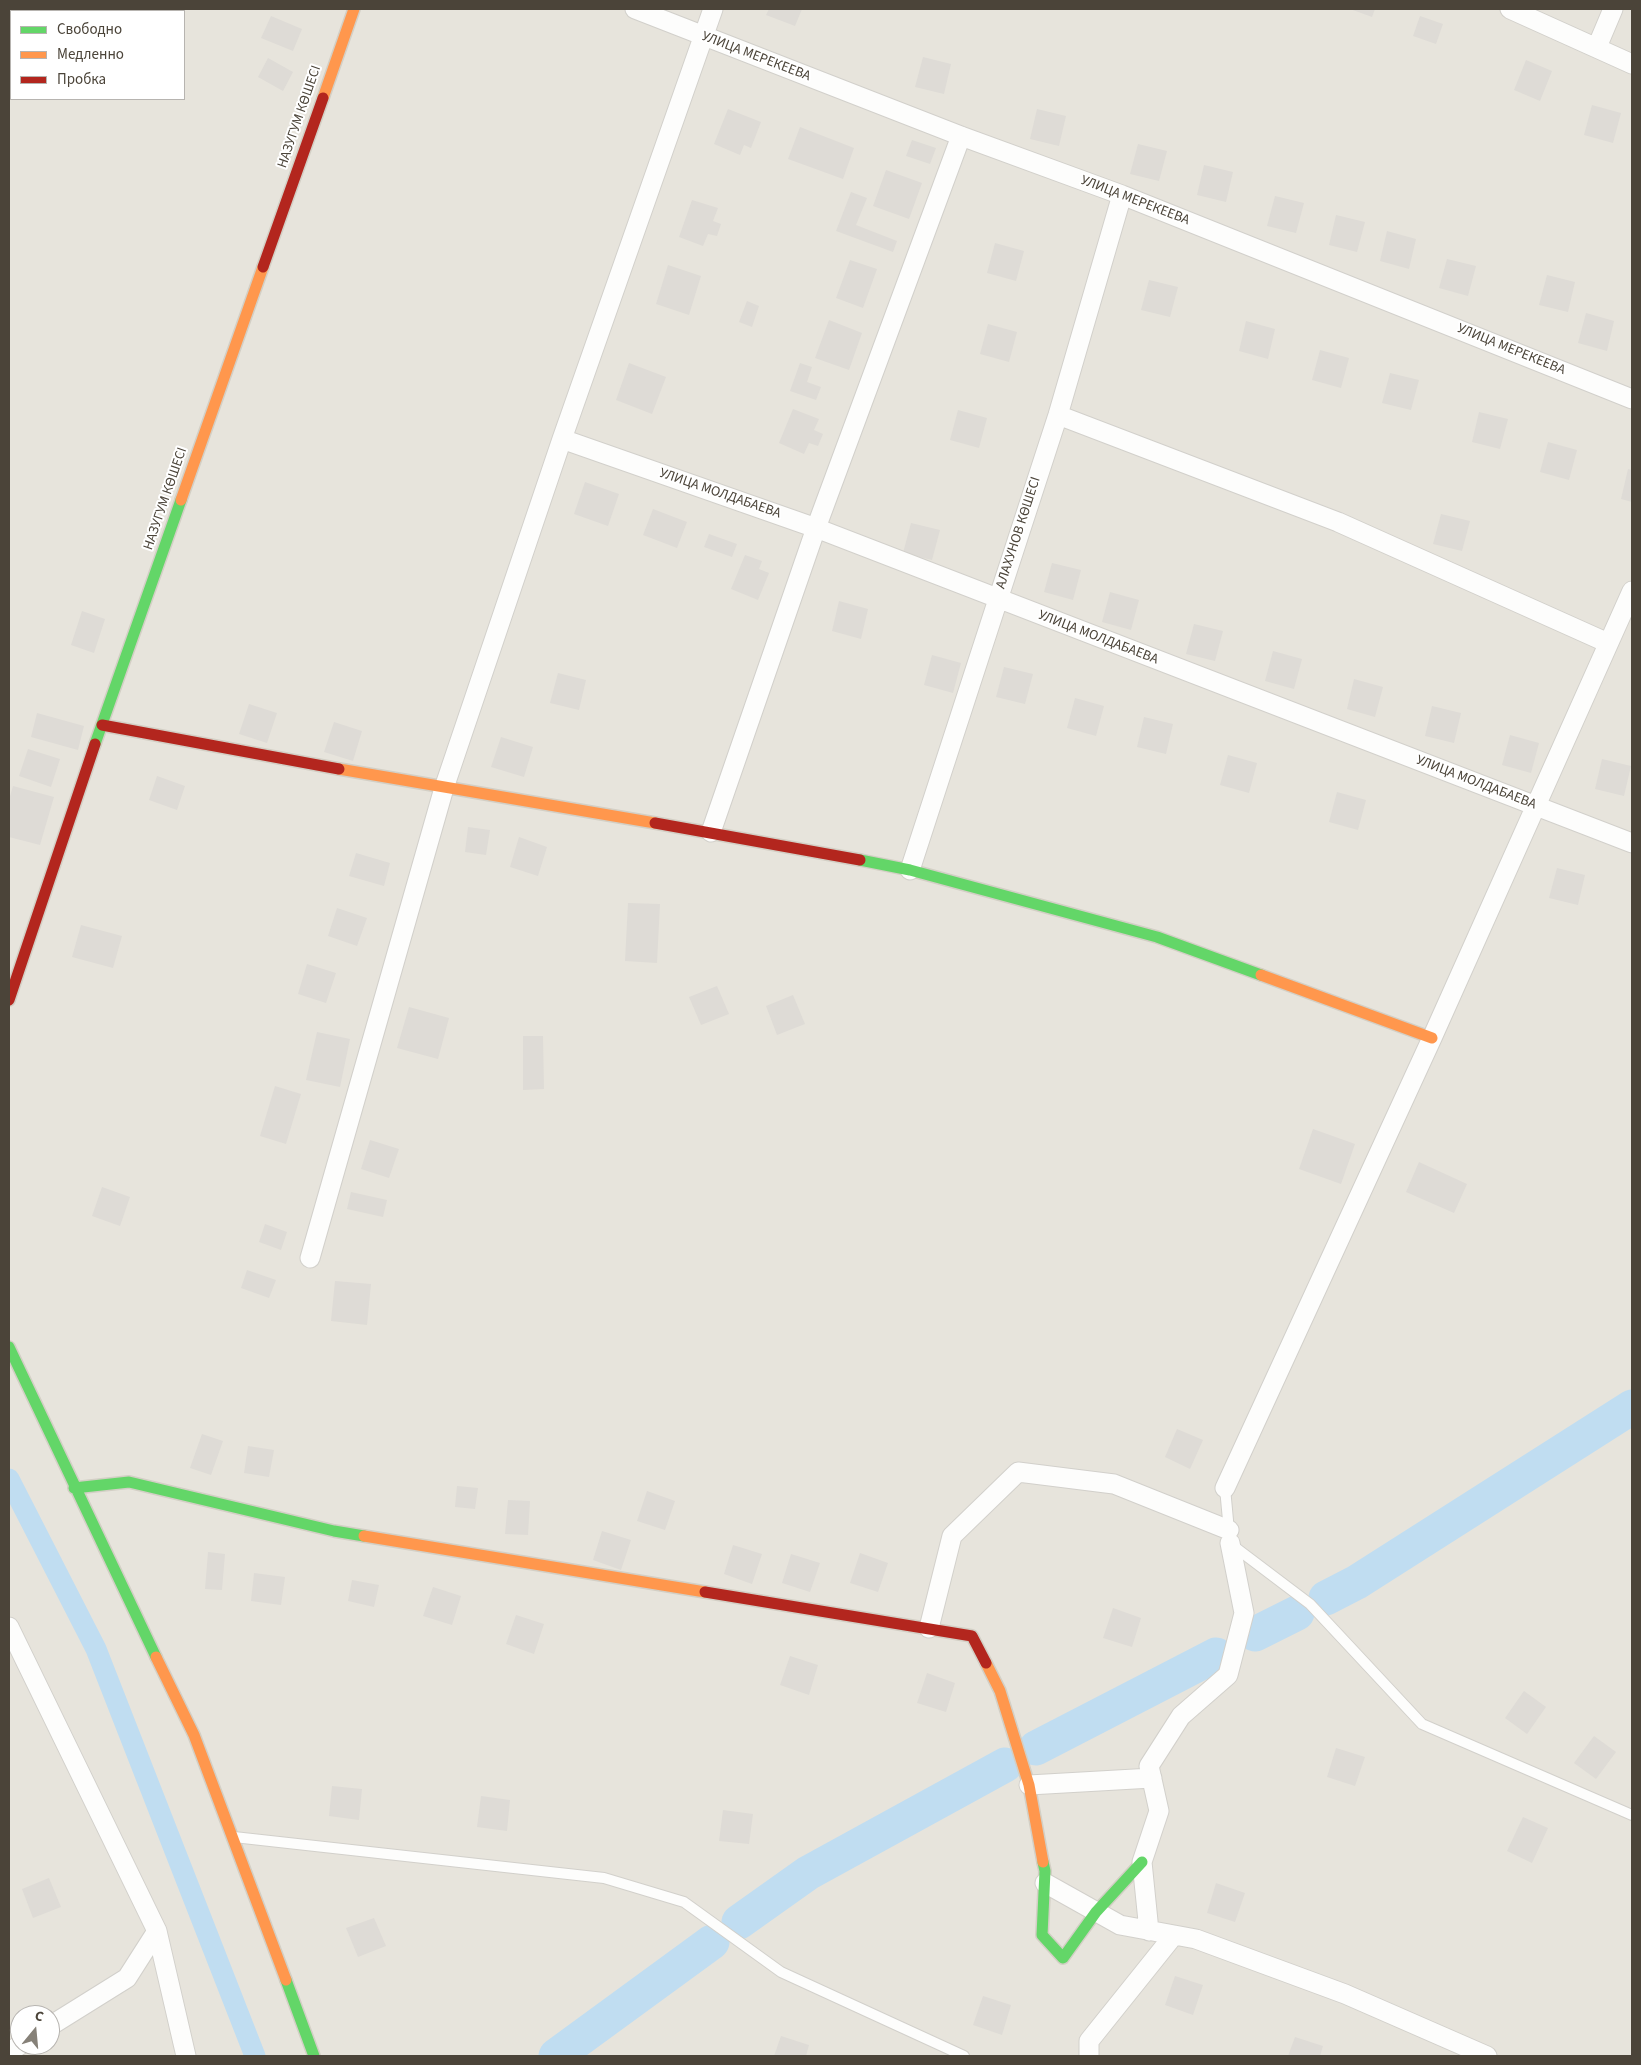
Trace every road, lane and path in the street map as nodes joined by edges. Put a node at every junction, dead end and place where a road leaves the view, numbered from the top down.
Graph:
1 (354, 9) edge
2 (635, 9) edge
3 (713, 9) edge
4 (1510, 9) edge
5 (1613, 9) edge
6 (703, 36) junction
7 (1597, 47) junction
8 (1632, 64) edge
9 (961, 136) junction
10 (1122, 194) junction
11 (1632, 399) edge
12 (1058, 415) junction
13 (562, 440) junction
14 (816, 528) junction
15 (1632, 591) edge
16 (997, 599) junction
17 (1608, 643) junction
18 (102, 725) junction
19 (444, 788) junction
20 (1536, 806) junction
21 (711, 832) junction
22 (1632, 844) edge
23 (910, 870) junction
24 (9, 1000) edge
25 (1432, 1038) junction
26 (310, 1258) dead end
27 (9, 1347) edge
28 (74, 1488) junction
29 (1225, 1488) joint
30 (1229, 1537) junction
31 (9, 1627) edge
32 (929, 1628) junction
33 (1152, 1778) junction
34 (1029, 1785) junction
35 (1632, 1815) edge
36 (232, 1837) junction
37 (1142, 1862) junction
38 (1045, 1883) junction
39 (1096, 1912) junction
40 (157, 1931) junction
41 (1149, 1931) junction
42 (1174, 1936) junction
43 (60, 2020) edge
44 (186, 2056) edge
45 (314, 2056) edge
46 (964, 2056) edge
47 (1089, 2056) edge
48 (1487, 2056) edge

1 - 18 street, НАЗУГУМ КӨШЕСІ
2 - 6 street, УЛИЦА МЕРЕКЕЕВА
3 - 6 street
4 - 7 street
5 - 7 street
6 - 9 street, УЛИЦА МЕРЕКЕЕВА
6 - 13 street
7 - 8 street
9 - 10 street, УЛИЦА МЕРЕКЕЕВА
9 - 14 street
10 - 11 street, УЛИЦА МЕРЕКЕЕВА
10 - 12 street, АЛАХУНОВ КӨШЕСІ
12 - 16 street, АЛАХУНОВ КӨШЕСІ
12 - 17 street
13 - 14 street, УЛИЦА МОЛДАБАЕВА
13 - 19 street
14 - 16 street, УЛИЦА МОЛДАБАЕВА
14 - 21 street
15 - 17 street
16 - 20 street, УЛИЦА МОЛДАБАЕВА
16 - 23 street, АЛАХУНОВ КӨШЕСІ
17 - 20 street
18 - 19 street
18 - 24 street, НАЗУГУМ КӨШЕСІ
19 - 21 street
19 - 26 street
20 - 22 street, УЛИЦА МОЛДАБАЕВА
20 - 25 street
21 - 23 street
23 - 25 street
25 - 29 street
27 - 28 street
28 - 32 street
28 - 36 street
29 - 30 lane
30 - 32 street
30 - 33 street
30 - 35 lane
31 - 40 street
32 - 34 street
33 - 34 street
33 - 37 street
34 - 38 street
36 - 45 street
36 - 46 lane
37 - 39 street
37 - 41 street
38 - 39 street
38 - 39 street
39 - 41 street
40 - 43 street
40 - 44 street
41 - 42 street
42 - 47 street
42 - 48 street

